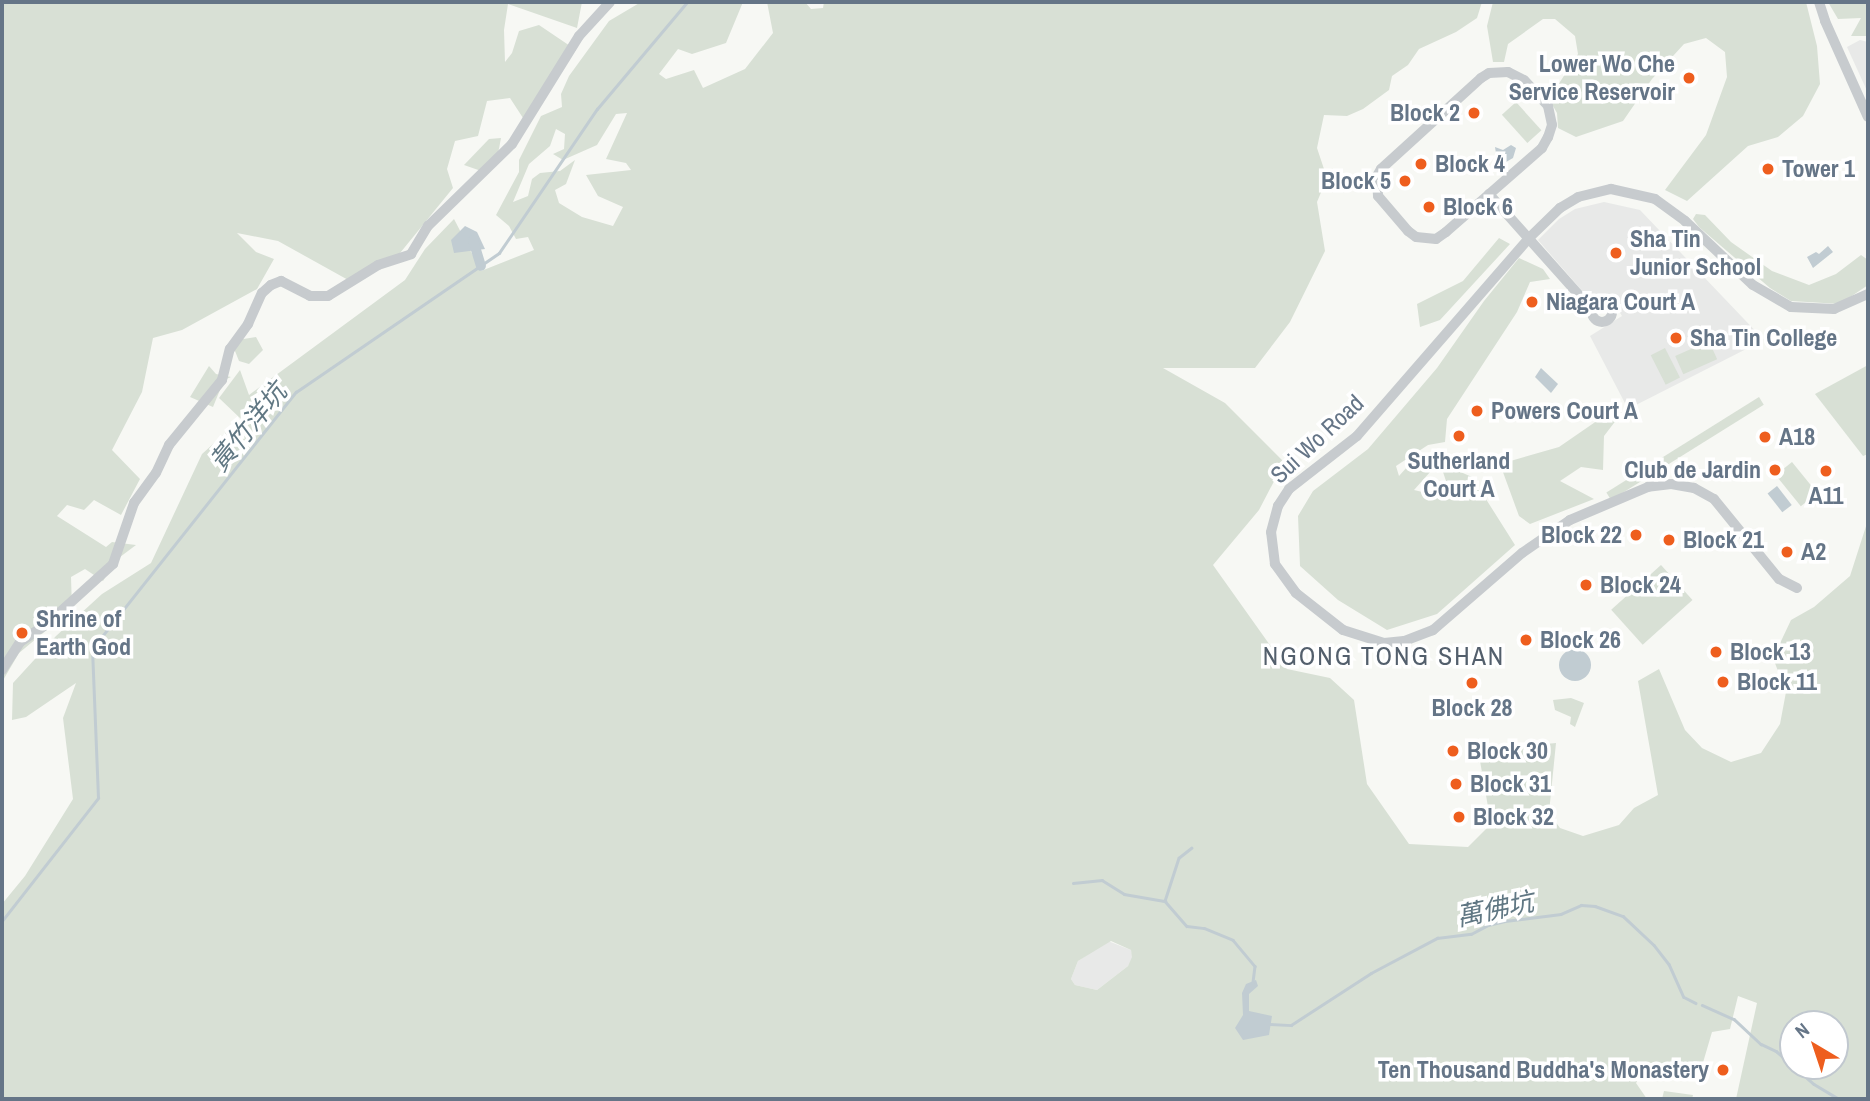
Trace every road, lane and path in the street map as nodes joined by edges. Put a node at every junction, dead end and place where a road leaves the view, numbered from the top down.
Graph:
1 (610, 2) edge
2 (1819, 2) edge
3 (1868, 117) edge
4 (1489, 194) junction
5 (1528, 239) junction
6 (1868, 294) edge
7 (1594, 307) dead end
8 (1797, 588) dead end
9 (2, 670) edge

1 - 9 street
2 - 3 street
4 - 4 street
4 - 5 street
5 - 6 street, Sui Wo Road
5 - 7 street
5 - 8 street, Sui Wo Road

